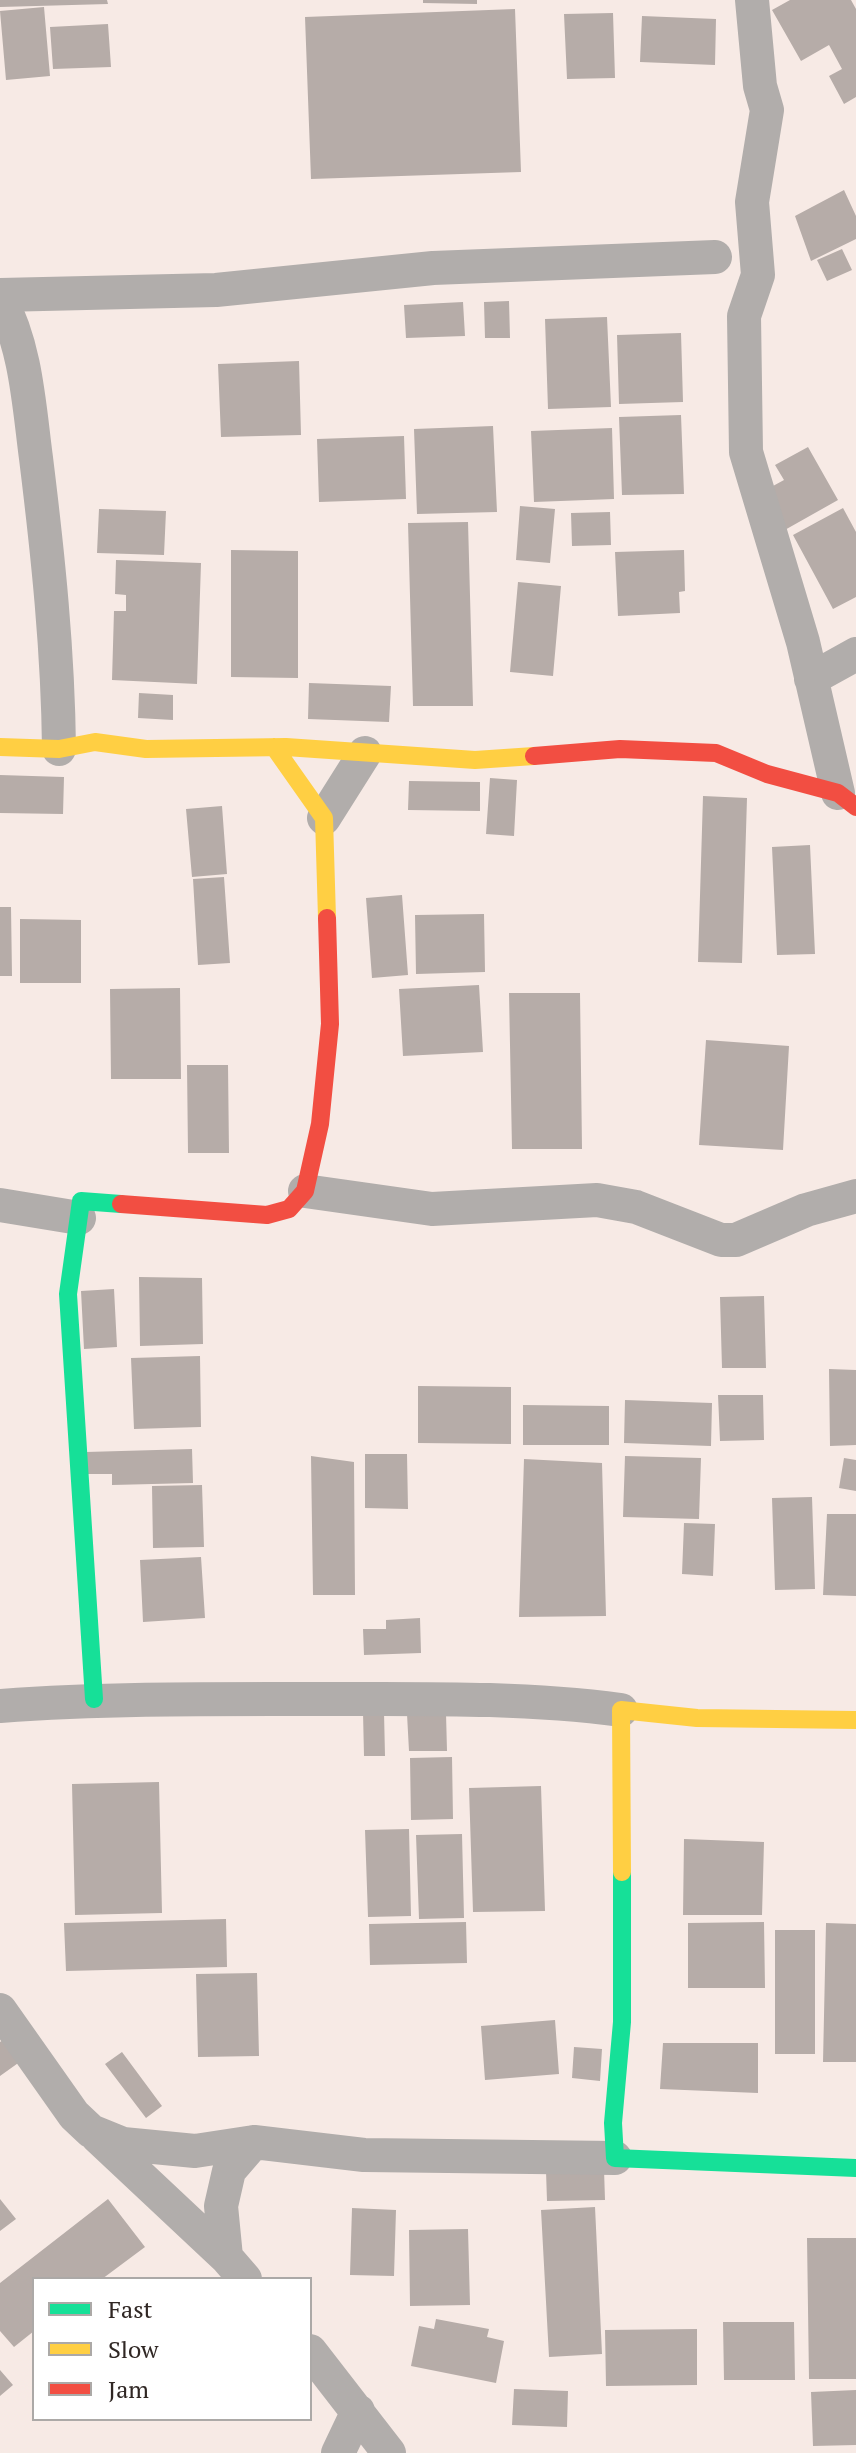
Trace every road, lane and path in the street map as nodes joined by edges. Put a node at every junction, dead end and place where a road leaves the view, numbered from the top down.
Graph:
1 (752, 0) edge
2 (752, 202) junction
3 (715, 257) junction
4 (1, 301) edge
5 (749, 301) junction
6 (856, 654) edge
7 (811, 679) junction
8 (0, 747) edge
9 (274, 747) junction
10 (59, 749) junction
11 (365, 753) junction
12 (851, 803) edge
13 (324, 818) junction
14 (305, 1191) junction
15 (856, 1196) edge
16 (0, 1205) edge
17 (79, 1218) junction
18 (94, 1699) junction
19 (0, 1706) edge
20 (621, 1710) junction
21 (856, 1720) edge
22 (0, 2010) edge
23 (91, 2131) junction
24 (254, 2142) junction
25 (615, 2158) junction
26 (856, 2168) edge
27 (236, 2268) edge
28 (312, 2354) edge
29 (358, 2411) junction
30 (338, 2453) edge
31 (389, 2453) edge

1 - 2 street
2 - 3 street
2 - 5 street
3 - 4 street
3 - 5 street
4 - 10 street
5 - 7 street
6 - 7 street
7 - 12 street
8 - 10 street
9 - 10 street
9 - 11 street
9 - 13 street
11 - 12 street
11 - 13 street
13 - 14 street
14 - 15 street
14 - 17 street
16 - 17 street
17 - 18 street
18 - 19 street
18 - 20 street
20 - 21 street
20 - 25 street
22 - 23 street
23 - 24 street
23 - 27 street
24 - 25 street
24 - 27 street
25 - 26 street
28 - 29 street
29 - 30 street
29 - 31 street

